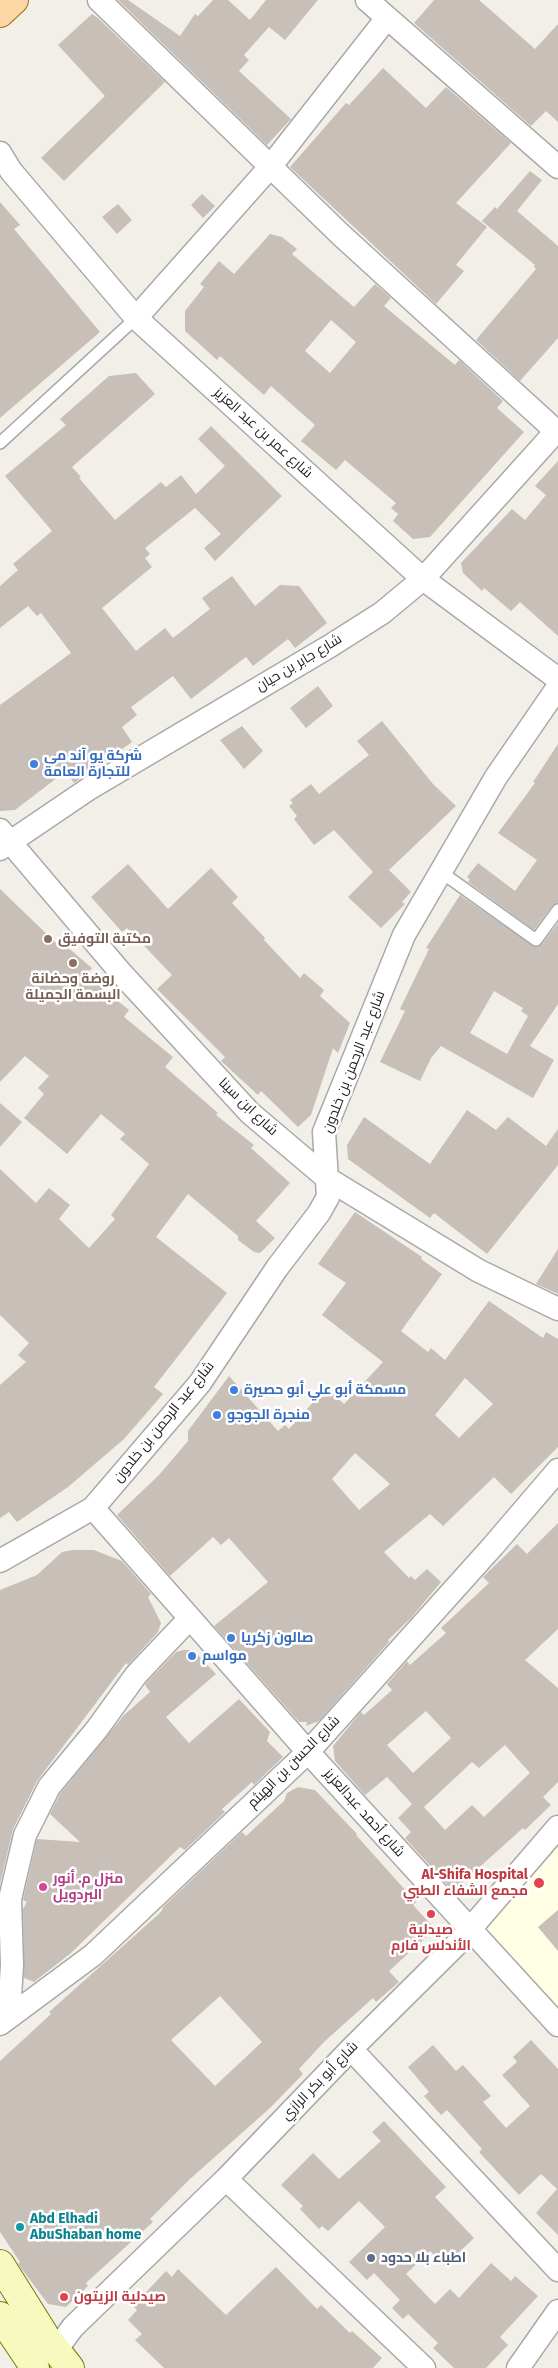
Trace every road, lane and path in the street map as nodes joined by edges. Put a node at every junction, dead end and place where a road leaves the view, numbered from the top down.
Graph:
1 (14, 0) edge
2 (99, 0) edge
3 (367, 0) edge
4 (0, 13) edge
5 (387, 18) junction
6 (0, 153) edge
7 (270, 167) junction
8 (558, 168) edge
9 (136, 318) junction
10 (557, 430) edge
11 (0, 443) edge
12 (423, 579) junction
13 (558, 679) edge
14 (558, 687) edge
15 (3, 840) edge
16 (441, 872) junction
17 (558, 910) edge
18 (328, 1180) junction
19 (558, 1309) edge
20 (558, 1470) edge
21 (93, 1508) junction
22 (0, 1561) edge
23 (190, 1618) junction
24 (308, 1752) junction
25 (558, 1827) edge
26 (470, 1928) junction
27 (0, 2023) edge
28 (558, 2025) edge
29 (350, 2049) junction
30 (226, 2179) junction
31 (0, 2264) edge
32 (558, 2270) edge
33 (558, 2311) edge
34 (0, 2316) edge
35 (40, 2359) edge
36 (424, 2368) edge
37 (518, 2368) edge

1 - 4 main road
2 - 7 street
3 - 5 street
5 - 7 street
5 - 8 street
6 - 9 street, شارع عمر بن عبد العزيز
7 - 9 street
7 - 10 street
9 - 11 lane
9 - 12 street, شارع عمر بن عبد العزيز
10 - 12 street, شارع جابر بن حيان
12 - 13 street, شارع عمر بن عبد العزيز
12 - 15 street, شارع جابر بن حيان
14 - 16 street, شارع عبد الرحمن بن خلدون
15 - 18 street, شارع ابن سينا
16 - 17 lane
16 - 18 street, شارع عبد الرحمن بن خلدون
18 - 19 street, شارع ابن سينا
18 - 21 street, شارع عبد الرحمن بن خلدون
20 - 24 street, شارع الحسن بن الهيثم
21 - 22 street, شارع عبد الرحمن بن خلدون
21 - 23 street, شارع أحمد عبدالعزيز
23 - 24 street, شارع أحمد عبدالعزيز
23 - 27 street
24 - 26 street, شارع أحمد عبدالعزيز
24 - 27 street, شارع الحسن بن الهيثم
25 - 26 street, شارع أبو بكر الرازي
26 - 28 street, شارع أحمد عبدالعزيز
26 - 29 street, شارع أبو بكر الرازي
29 - 30 street, شارع أبو بكر الرازي
29 - 32 street
30 - 35 street, شارع أبو بكر الرازي
30 - 36 street
31 - 35 main road
33 - 37 street
34 - 35 main road

